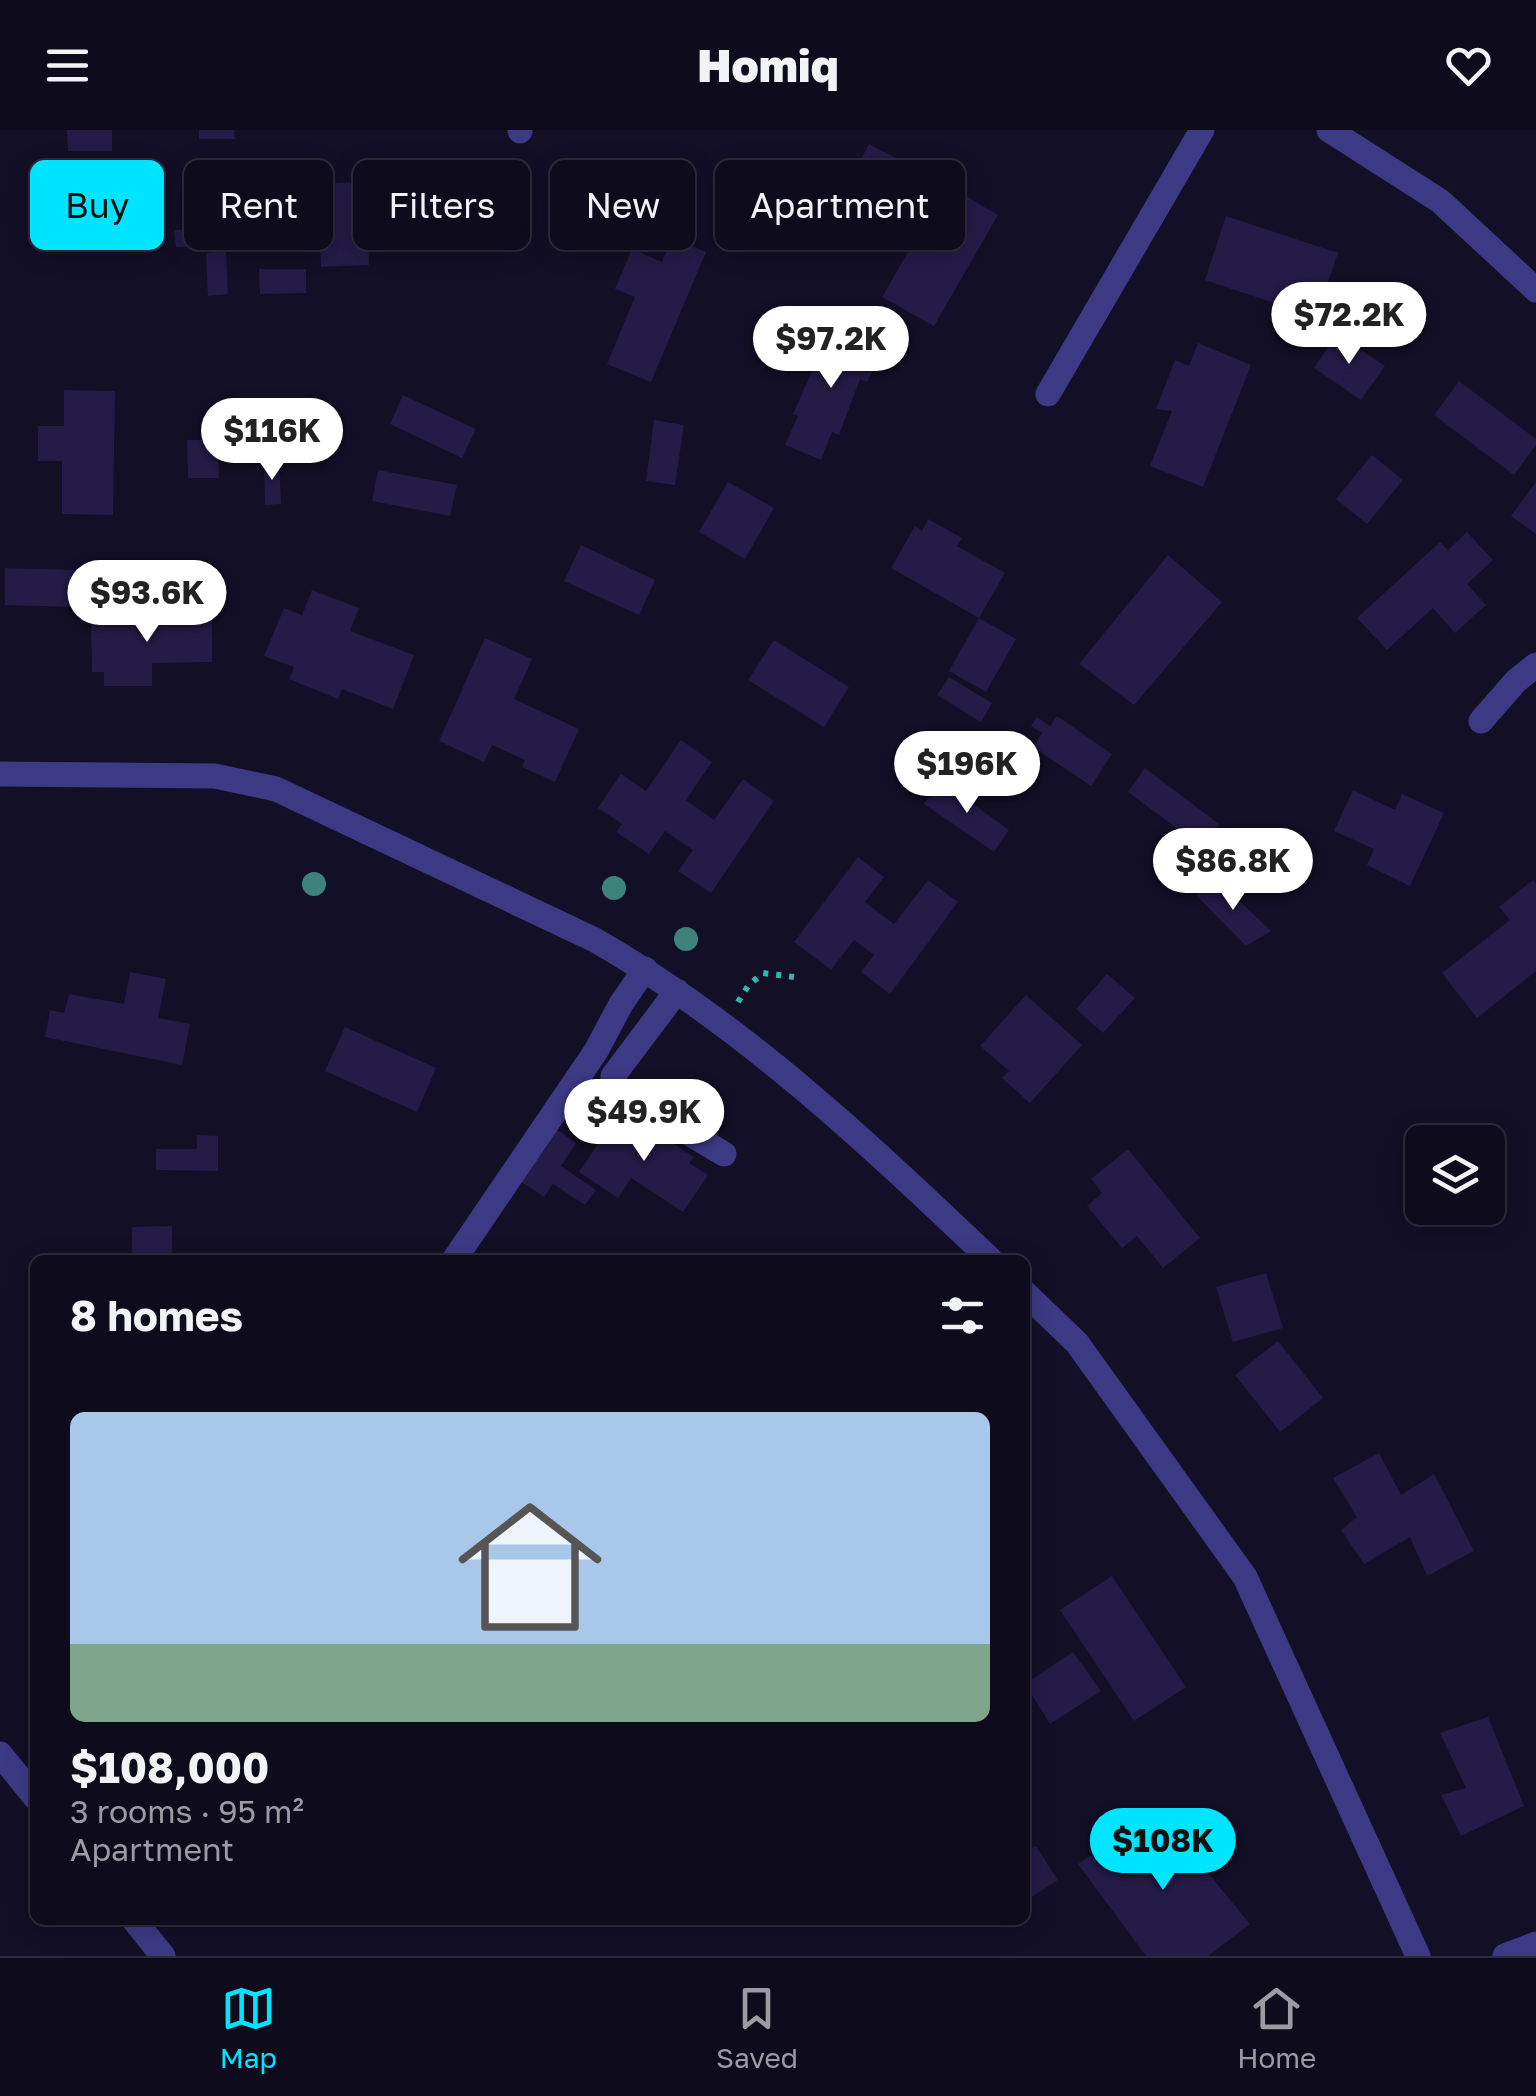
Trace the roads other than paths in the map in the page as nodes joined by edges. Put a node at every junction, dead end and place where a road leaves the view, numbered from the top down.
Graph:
1 (1202, 130) edge
2 (1329, 130) edge
3 (1536, 290) edge
4 (1048, 394) dead end
5 (1536, 665) edge
6 (1481, 722) dead end
7 (0, 774) edge
8 (645, 969) junction
9 (677, 991) junction
10 (724, 1154) dead end
11 (457, 1255) edge
12 (985, 1255) edge
13 (1030, 1298) edge
14 (0, 1754) edge
15 (30, 1791) edge
16 (138, 1925) edge
17 (1536, 1944) edge
18 (163, 1956) edge
19 (1418, 1956) edge
20 (1505, 1956) edge

1 - 4 street
2 - 3 street
5 - 6 street
7 - 8 street
8 - 9 street
8 - 11 street
9 - 10 street
9 - 12 street
13 - 19 street
14 - 15 street
16 - 18 street
17 - 20 street

